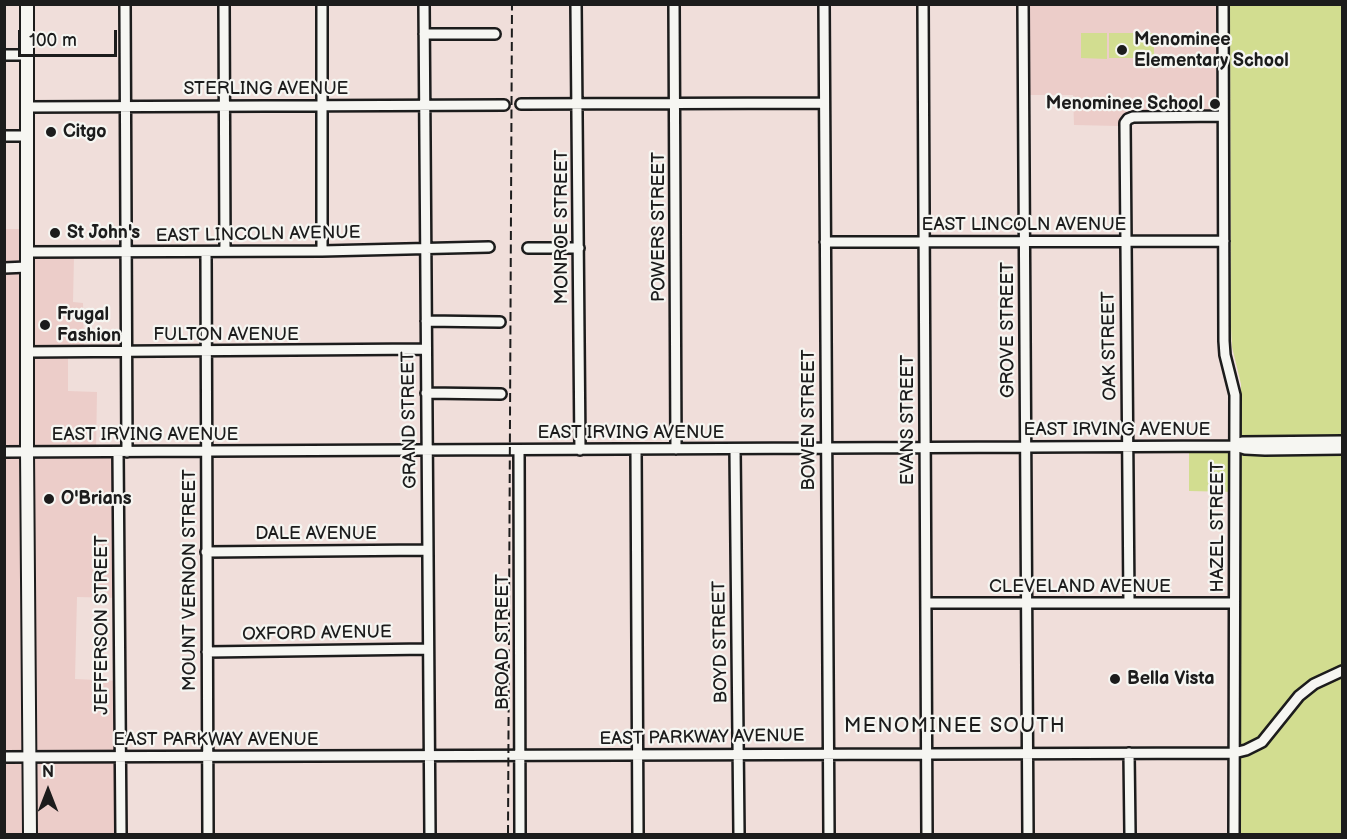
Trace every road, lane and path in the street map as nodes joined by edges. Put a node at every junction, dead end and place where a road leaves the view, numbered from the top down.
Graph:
1 (27, 4) edge
2 (125, 4) edge
3 (224, 4) edge
4 (322, 4) edge
5 (424, 4) edge
6 (576, 4) edge
7 (674, 4) edge
8 (824, 4) edge
9 (923, 4) edge
10 (1023, 4) edge
11 (1223, 4) edge
12 (424, 34) junction
13 (495, 34) dead end
14 (28, 54) junction
15 (4, 55) edge
16 (824, 103) junction
17 (521, 104) dead end
18 (578, 104) junction
19 (675, 104) junction
20 (322, 105) junction
21 (424, 105) junction
22 (504, 105) dead end
23 (125, 106) junction
24 (224, 106) junction
25 (28, 107) junction
26 (1223, 116) junction
27 (4, 136) edge
28 (28, 136) junction
29 (924, 241) junction
30 (1224, 241) junction
31 (825, 242) junction
32 (1125, 242) junction
33 (1024, 243) junction
34 (489, 247) dead end
35 (528, 248) dead end
36 (579, 248) junction
37 (425, 250) junction
38 (225, 251) junction
39 (322, 251) junction
40 (27, 252) junction
41 (126, 253) junction
42 (206, 253) junction
43 (27, 267) junction
44 (4, 268) edge
45 (426, 321) junction
46 (500, 322) dead end
47 (426, 349) junction
48 (206, 351) junction
49 (27, 352) junction
50 (126, 352) junction
51 (426, 393) junction
52 (501, 394) dead end
53 (1342, 441) edge
54 (1235, 446) junction
55 (1025, 447) junction
56 (1127, 447) junction
57 (925, 448) junction
58 (636, 449) junction
59 (676, 449) junction
60 (735, 449) junction
61 (825, 449) junction
62 (1342, 449) edge
63 (427, 450) junction
64 (519, 450) junction
65 (580, 450) junction
66 (4, 452) edge
67 (27, 452) junction
68 (122, 452) junction
69 (206, 452) junction
70 (427, 550) junction
71 (206, 552) junction
72 (926, 603) junction
73 (1027, 603) junction
74 (1129, 603) junction
75 (1234, 603) junction
76 (428, 649) junction
77 (207, 652) junction
78 (1342, 671) edge
79 (828, 753) junction
80 (927, 753) junction
81 (1129, 753) junction
82 (1234, 753) junction
83 (1028, 754) junction
84 (429, 755) junction
85 (738, 755) junction
86 (519, 756) junction
87 (638, 756) junction
88 (29, 757) junction
89 (119, 757) junction
90 (208, 757) junction
91 (4, 758) edge
92 (30, 834) edge
93 (121, 834) edge
94 (208, 834) edge
95 (430, 834) edge
96 (520, 834) edge
97 (638, 834) edge
98 (739, 834) edge
99 (829, 834) edge
100 (927, 834) edge
101 (1028, 834) edge
102 (1130, 834) edge
103 (1234, 834) edge

1 - 14 main road
2 - 23 street, JEFFERSON STREET
3 - 24 street
4 - 20 street
5 - 12 street, GRAND STREET
6 - 18 street, MONROE STREET
7 - 19 street, POWERS STREET
8 - 16 street, BOWEN STREET
9 - 29 street, EVANS STREET
10 - 33 street, GROVE STREET
11 - 26 street, HAZEL STREET
12 - 13 street
12 - 21 street, GRAND STREET
14 - 15 street
14 - 25 main road
16 - 19 street
16 - 31 street, BOWEN STREET
17 - 18 street
18 - 19 street
18 - 36 street, MONROE STREET
19 - 59 street, POWERS STREET
20 - 21 street, STERLING AVENUE
20 - 24 street, STERLING AVENUE
20 - 39 street
21 - 22 street, STERLING AVENUE
21 - 37 street, GRAND STREET
23 - 24 street, STERLING AVENUE
23 - 25 street, STERLING AVENUE
23 - 41 street, JEFFERSON STREET
24 - 38 street
25 - 28 main road
26 - 30 street, HAZEL STREET
26 - 32 street, OAK STREET
27 - 28 street
28 - 40 main road
29 - 31 street, EAST LINCOLN AVENUE
29 - 33 street, EAST LINCOLN AVENUE
29 - 57 street, EVANS STREET
30 - 32 street, EAST LINCOLN AVENUE
30 - 54 street, HAZEL STREET
31 - 61 street, BOWEN STREET
32 - 33 street, EAST LINCOLN AVENUE
32 - 56 street, OAK STREET
33 - 55 street, GROVE STREET
34 - 37 street, EAST LINCOLN AVENUE
35 - 36 street
36 - 65 street, MONROE STREET
37 - 39 street, EAST LINCOLN AVENUE
37 - 45 street, GRAND STREET
38 - 39 street, EAST LINCOLN AVENUE
38 - 42 street, EAST LINCOLN AVENUE
40 - 41 street, EAST LINCOLN AVENUE
40 - 43 main road
41 - 42 street, EAST LINCOLN AVENUE
41 - 50 street, JEFFERSON STREET
42 - 48 street, MOUNT VERNON STREET
43 - 44 street
43 - 49 main road
45 - 46 street
45 - 47 street, GRAND STREET
47 - 48 street, FULTON AVENUE
47 - 51 street, GRAND STREET
48 - 50 street, FULTON AVENUE
48 - 69 street, MOUNT VERNON STREET
49 - 50 street, FULTON AVENUE
49 - 67 main road
50 - 68 street, JEFFERSON STREET
51 - 52 street
51 - 63 street, GRAND STREET
53 - 54 street, EAST IRVING AVENUE
54 - 56 street, EAST IRVING AVENUE
54 - 62 street, EAST IRVING AVENUE
54 - 75 street, HAZEL STREET
55 - 56 street, EAST IRVING AVENUE
55 - 57 street, EAST IRVING AVENUE
55 - 73 street, GROVE STREET
56 - 74 street, OAK STREET
57 - 61 street, EAST IRVING AVENUE
57 - 72 street, EVANS STREET
58 - 59 street, EAST IRVING AVENUE
58 - 65 street, EAST IRVING AVENUE
58 - 87 street
59 - 60 street, EAST IRVING AVENUE
60 - 61 street, EAST IRVING AVENUE
60 - 85 street, BOYD STREET
61 - 79 street, BOWEN STREET
63 - 64 street, EAST IRVING AVENUE
63 - 69 street, EAST IRVING AVENUE
63 - 70 street, GRAND STREET
64 - 65 street, EAST IRVING AVENUE
64 - 86 street, BROAD STREET
66 - 67 street, EAST IRVING AVENUE
67 - 68 street, EAST IRVING AVENUE
67 - 88 main road
68 - 69 street, EAST IRVING AVENUE
68 - 89 street, JEFFERSON STREET
69 - 71 street, MOUNT VERNON STREET
70 - 71 street, DALE AVENUE
70 - 76 street, GRAND STREET
71 - 77 street, MOUNT VERNON STREET
72 - 73 street, CLEVELAND AVENUE
72 - 80 street, EVANS STREET
73 - 74 street, CLEVELAND AVENUE
73 - 83 street, GROVE STREET
74 - 75 street, CLEVELAND AVENUE
75 - 82 street, HAZEL STREET
76 - 77 street, OXFORD AVENUE
76 - 84 street, GRAND STREET
77 - 90 street, MOUNT VERNON STREET
78 - 82 street, EAST PARKWAY AVENUE
79 - 80 street, EAST PARKWAY AVENUE
79 - 85 street, EAST PARKWAY AVENUE
79 - 99 street, BOWEN STREET
80 - 83 street, EAST PARKWAY AVENUE
80 - 100 street, EVANS STREET
81 - 82 street, EAST PARKWAY AVENUE
81 - 83 street, EAST PARKWAY AVENUE
81 - 102 street
82 - 103 street, HAZEL STREET
83 - 101 street, GROVE STREET
84 - 86 street, EAST PARKWAY AVENUE
84 - 90 street, EAST PARKWAY AVENUE
84 - 95 street, GRAND STREET
85 - 87 street, EAST PARKWAY AVENUE
85 - 98 street, BOYD STREET
86 - 87 street, EAST PARKWAY AVENUE
86 - 96 street, BROAD STREET
87 - 97 street
88 - 89 street, EAST PARKWAY AVENUE
88 - 91 street, EAST PARKWAY AVENUE
88 - 92 main road
89 - 90 street, EAST PARKWAY AVENUE
89 - 93 street, JEFFERSON STREET
90 - 94 street, MOUNT VERNON STREET

